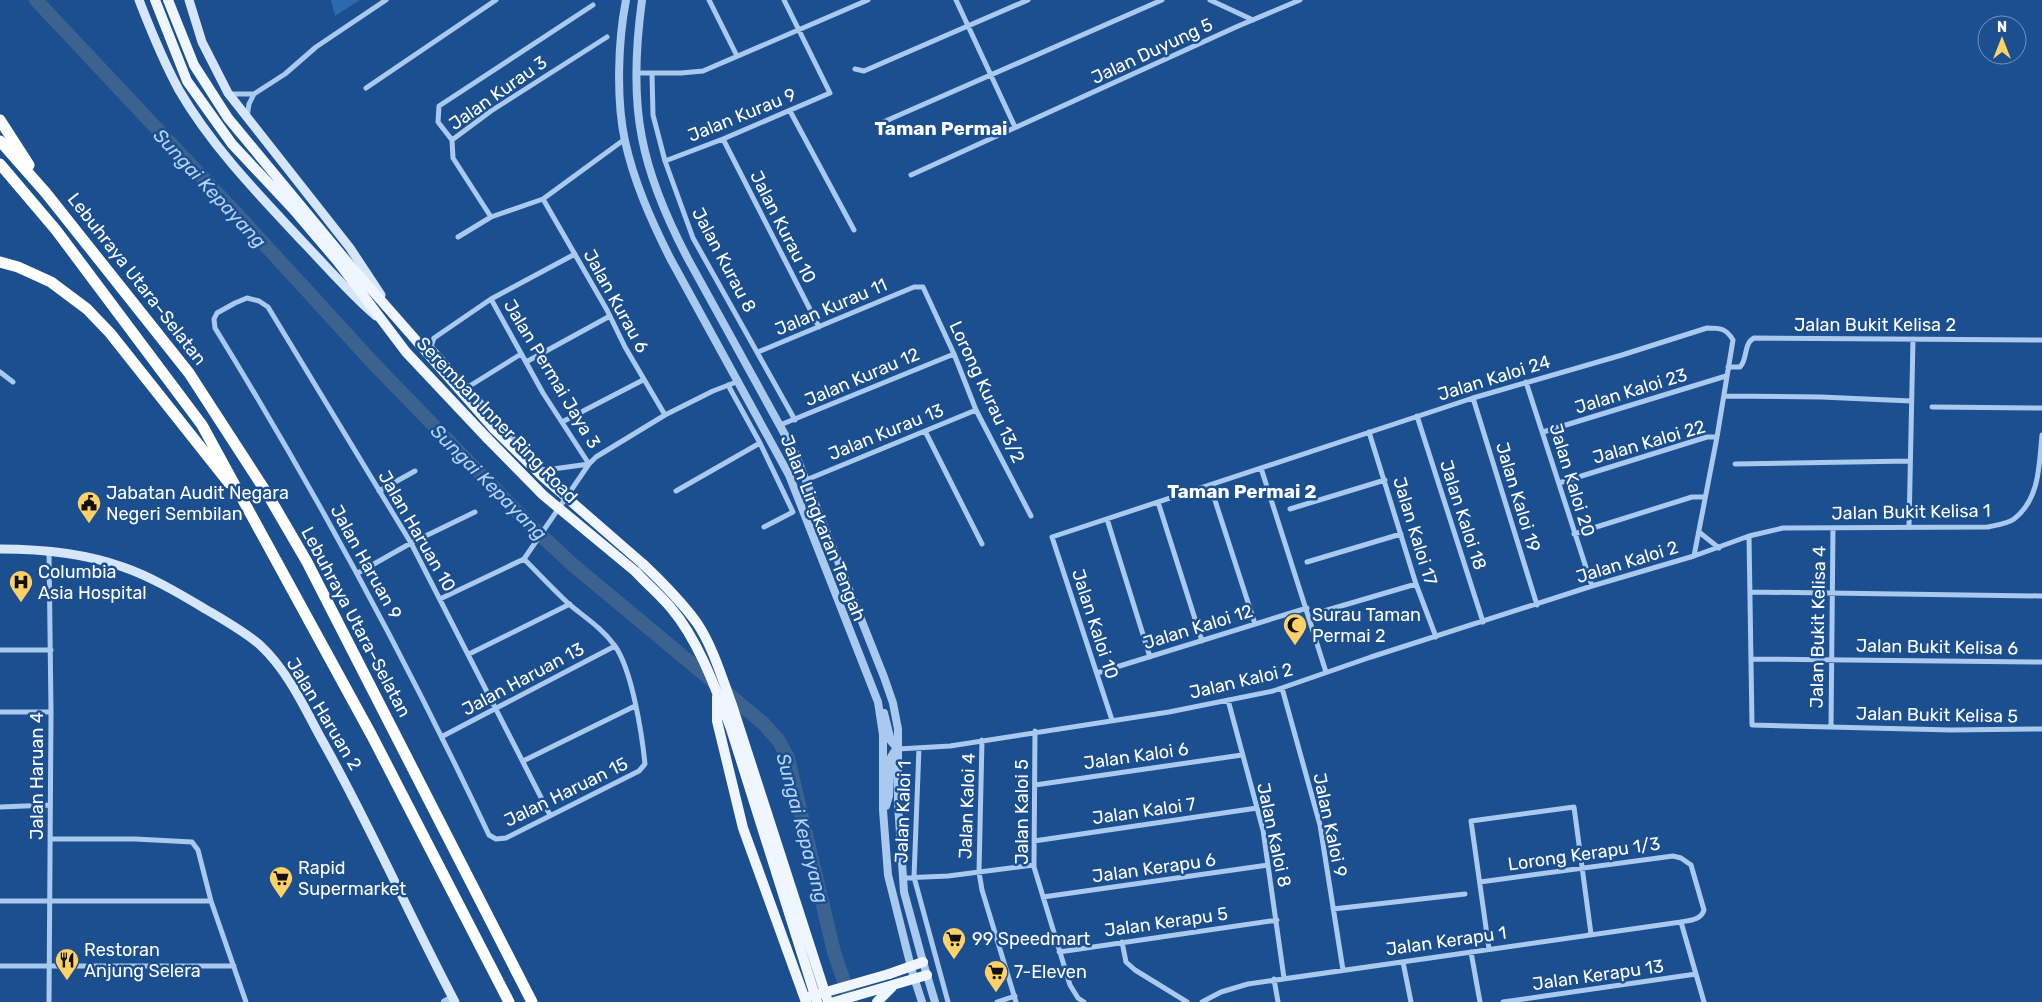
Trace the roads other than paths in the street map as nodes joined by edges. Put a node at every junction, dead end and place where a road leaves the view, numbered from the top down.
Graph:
1 (139, 0) edge
2 (156, 0) edge
3 (168, 0) edge
4 (189, 0) edge
5 (386, 0) edge
6 (496, 0) edge
7 (626, 0) edge
8 (642, 0) edge
9 (709, 0) edge
10 (784, 0) edge
11 (868, 0) edge
12 (956, 0) edge
13 (1028, 0) edge
14 (1162, 0) edge
15 (1210, 0) edge
16 (1300, 0) edge
17 (593, 5) dead end
18 (1253, 20) junction
19 (969, 26) junction
20 (799, 29) junction
21 (607, 38) dead end
22 (737, 56) junction
23 (854, 69) dead end
24 (637, 73) junction
25 (652, 74) junction
26 (991, 75) junction
27 (366, 88) dead end
28 (228, 93) junction
29 (254, 94) junction
30 (790, 111) junction
31 (248, 119) junction
32 (0, 120) edge
33 (881, 123) dead end
34 (1015, 127) junction
35 (625, 139) junction
36 (723, 139) junction
37 (452, 140) junction
38 (0, 141) edge
39 (665, 161) junction
40 (0, 164) edge
41 (911, 175) dead end
42 (46, 193) junction
43 (543, 199) junction
44 (491, 217) junction
45 (854, 230) dead end
46 (458, 236) dead end
47 (575, 254) junction
48 (0, 262) edge
49 (914, 287) joint
50 (492, 299) junction
51 (228, 306) joint
52 (392, 312) junction
53 (610, 316) junction
54 (381, 320) junction
55 (819, 327) junction
56 (1913, 339) junction
57 (2042, 340) edge
58 (758, 352) junction
59 (521, 354) junction
60 (954, 354) junction
61 (526, 362) junction
62 (1728, 367) junction
63 (0, 372) edge
64 (1726, 376) junction
65 (643, 380) junction
66 (14, 382) dead end
67 (739, 382) junction
68 (1526, 382) junction
69 (728, 385) junction
70 (468, 387) junction
71 (1724, 396) junction
72 (1473, 398) junction
73 (1911, 401) junction
74 (1932, 407) dead end
75 (2042, 408) edge
76 (976, 410) junction
77 (665, 415) junction
78 (1418, 416) junction
79 (795, 420) junction
80 (562, 422) junction
81 (780, 425) junction
82 (925, 431) junction
83 (1369, 432) junction
84 (1543, 432) junction
85 (2042, 435) edge
86 (1717, 437) junction
87 (760, 443) junction
88 (1910, 461) junction
89 (589, 464) junction
90 (1735, 464) dead end
91 (1261, 468) junction
92 (415, 471) dead end
93 (806, 480) junction
94 (1385, 480) junction
95 (1559, 483) junction
96 (1210, 485) junction
97 (379, 491) junction
98 (676, 491) dead end
99 (1705, 496) junction
100 (1158, 502) junction
101 (249, 508) junction
102 (1290, 509) dead end
103 (476, 512) dead end
104 (1031, 516) dead end
105 (1107, 519) junction
106 (764, 527) dead end
107 (1908, 527) junction
108 (1833, 528) junction
109 (1699, 532) junction
110 (1401, 534) junction
111 (1574, 534) junction
112 (1749, 536) junction
113 (1052, 537) joint
114 (411, 543) junction
115 (982, 544) dead end
116 (1719, 548) junction
117 (0, 549) edge
118 (49, 551) junction
119 (1694, 556) junction
120 (524, 559) junction
121 (1308, 562) dead end
122 (358, 573) junction
123 (1416, 584) junction
124 (1592, 586) junction
125 (1751, 592) junction
126 (1833, 593) junction
127 (2042, 596) edge
128 (440, 599) junction
129 (570, 604) junction
130 (1537, 605) junction
131 (1307, 608) junction
132 (1324, 612) dead end
133 (1483, 622) junction
134 (1255, 624) junction
135 (1436, 636) junction
136 (1202, 641) junction
137 (615, 646) junction
138 (0, 650) edge
139 (51, 650) junction
140 (469, 654) junction
141 (1150, 657) junction
142 (1750, 659) junction
143 (1832, 660) junction
144 (2042, 662) edge
145 (1326, 672) junction
146 (1097, 673) junction
147 (1282, 688) junction
148 (717, 692) junction
149 (1228, 700) junction
150 (878, 702) junction
151 (635, 706) junction
152 (496, 708) junction
153 (0, 712) edge
154 (51, 712) junction
155 (1112, 720) junction
156 (1831, 727) junction
157 (736, 729) junction
158 (2042, 729) edge
159 (1035, 731) junction
160 (443, 736) junction
161 (982, 740) junction
162 (919, 748) junction
163 (898, 749) junction
164 (1242, 755) junction
165 (523, 761) junction
166 (1035, 785) junction
167 (50, 805) junction
168 (0, 806) edge
169 (1257, 808) junction
170 (883, 810) junction
171 (550, 815) junction
172 (50, 839) junction
173 (496, 839) joint
174 (1034, 841) junction
175 (1034, 865) junction
176 (1268, 865) junction
177 (1582, 868) junction
178 (979, 872) junction
179 (914, 877) junction
180 (902, 878) junction
181 (1480, 882) junction
182 (1465, 894) dead end
183 (1043, 897) junction
184 (0, 901) edge
185 (49, 901) junction
186 (211, 901) junction
187 (1333, 909) junction
188 (1698, 918) joint
189 (1277, 920) junction
190 (1681, 922) junction
191 (1591, 934) junction
192 (1122, 942) junction
193 (1489, 949) junction
194 (1059, 952) junction
195 (1471, 952) junction
196 (923, 962) junction
197 (1403, 962) junction
198 (0, 966) edge
199 (50, 966) junction
200 (234, 966) junction
201 (911, 966) junction
202 (1343, 970) junction
203 (1696, 974) junction
204 (927, 975) junction
205 (1284, 978) junction
206 (914, 979) junction
207 (1274, 979) junction
208 (893, 986) junction
209 (1016, 999) edge
210 (806, 1000) edge
211 (451, 1001) edge
212 (49, 1002) edge
213 (246, 1002) edge
214 (509, 1002) edge
215 (532, 1002) edge
216 (817, 1002) edge
217 (828, 1002) edge
218 (834, 1002) edge
219 (877, 1002) edge
220 (922, 1002) edge
221 (935, 1002) edge
222 (948, 1002) edge
223 (997, 1002) edge
224 (1084, 1002) edge
225 (1187, 1002) edge
226 (1202, 1002) edge
227 (1278, 1002) edge
228 (1411, 1002) edge
229 (1480, 1002) edge
230 (1503, 1002) edge
231 (1704, 1002) edge

1 - 54 main road, Seremban Inner Ring Road
2 - 54 main road
3 - 52 main road
4 - 28 main road, Seremban Inner Ring Road
5 - 29 street
6 - 27 street
7 - 35 street, Jalan Lingkaran Tengah
8 - 24 street, Jalan Lingkaran Tengah
9 - 22 street
10 - 20 street
11 - 20 street
12 - 19 street
13 - 19 street
14 - 26 street
15 - 18 street
16 - 18 street, Jalan Duyung 5
17 - 37 street
18 - 34 street, Jalan Duyung 5
19 - 23 street
19 - 26 street
20 - 22 street
20 - 30 street, Jalan Kurau 9
21 - 37 street, Jalan Kurau 3
22 - 25 street
24 - 25 street
24 - 81 street, Jalan Lingkaran Tengah
25 - 39 street, Jalan Kurau 8
26 - 33 street
26 - 34 street
28 - 29 street
28 - 31 main road, Seremban Inner Ring Road
29 - 31 street
30 - 36 street, Jalan Kurau 9
30 - 45 street
31 - 52 main road, Seremban Inner Ring Road
32 - 42 highway
34 - 41 street, Jalan Duyung 5
35 - 43 street
35 - 67 street, Jalan Lingkaran Tengah
36 - 39 street, Jalan Kurau 9
36 - 55 street, Jalan Kurau 10
37 - 44 street, Jalan Kurau 3
38 - 42 highway, Lebuhraya Utara–Selatan
39 - 58 street, Jalan Kurau 8
40 - 101 highway, Lebuhraya Utara–Selatan
42 - 215 highway, Lebuhraya Utara–Selatan
43 - 44 street
43 - 47 street, Jalan Kurau 6
44 - 46 street
47 - 50 street
47 - 53 street, Jalan Kurau 6
48 - 101 highway
49 - 55 street, Jalan Kurau 11
49 - 60 street, Lorong Kurau 13/2
50 - 59 street, Jalan Permai Jaya 3
50 - 70 street
51 - 97 street, Jalan Haruan 10
51 - 122 street, Jalan Haruan 9
52 - 157 main road, Seremban Inner Ring Road, bridge
53 - 61 street
53 - 65 street, Jalan Kurau 6
54 - 148 main road, Seremban Inner Ring Road, bridge
55 - 58 street, Jalan Kurau 11
56 - 57 street, Jalan Bukit Kelisa 2
56 - 62 street, Jalan Bukit Kelisa 2
56 - 73 street
58 - 79 street, Jalan Kurau 8
59 - 61 street, Jalan Permai Jaya 3
59 - 70 street
60 - 76 street, Lorong Kurau 13/2
60 - 79 street, Jalan Kurau 12
61 - 80 street, Jalan Permai Jaya 3
62 - 64 street, Jalan Kaloi 24
62 - 68 street, Jalan Kaloi 24
63 - 66 street
64 - 71 street, Jalan Kaloi 24
64 - 84 street, Jalan Kaloi 23
65 - 77 street, Jalan Kurau 6
65 - 80 street
67 - 69 street
67 - 150 street, Jalan Lingkaran Tengah
68 - 72 street, Jalan Kaloi 24
68 - 84 street, Jalan Kaloi 20
69 - 77 street
69 - 87 street
70 - 89 street
71 - 73 street
71 - 86 street, Jalan Kaloi 24
72 - 78 street, Jalan Kaloi 24
72 - 130 street, Jalan Kaloi 19
73 - 88 street
74 - 75 street
76 - 82 street, Jalan Kurau 13
76 - 104 street, Lorong Kurau 13/2
77 - 89 street
78 - 83 street, Jalan Kaloi 24
78 - 133 street, Jalan Kaloi 18
79 - 81 street, Jalan Kurau 12
80 - 89 street, Jalan Permai Jaya 3
81 - 93 street, Jalan Lingkaran Tengah
82 - 93 street, Jalan Kurau 13
82 - 115 street
83 - 91 street, Jalan Kaloi 24
83 - 94 street, Jalan Kaloi 17
84 - 95 street, Jalan Kaloi 20
85 - 107 street, Jalan Bukit Kelisa 1
86 - 95 street, Jalan Kaloi 22
86 - 99 street, Jalan Kaloi 24
87 - 98 street
87 - 106 street
88 - 90 street
88 - 107 street
89 - 120 street
91 - 96 street, Jalan Kaloi 24
91 - 131 street
92 - 97 street
93 - 163 street, Jalan Lingkaran Tengah
94 - 102 street
94 - 110 street, Jalan Kaloi 17
95 - 111 street, Jalan Kaloi 20
96 - 100 street, Jalan Kaloi 24
96 - 134 street
97 - 114 street, Jalan Haruan 10
99 - 109 street, Jalan Kaloi 24
99 - 111 street
100 - 105 street, Jalan Kaloi 24
100 - 136 street
101 - 214 highway, Lebuhraya Utara–Selatan
103 - 114 street
105 - 113 street, Jalan Kaloi 24
105 - 141 street
107 - 108 street, Jalan Bukit Kelisa 1
108 - 112 street, Jalan Bukit Kelisa 1
108 - 126 street, Jalan Bukit Kelisa 4
109 - 116 street
109 - 119 street, Jalan Kaloi 24
110 - 121 street
110 - 123 street, Jalan Kaloi 17
111 - 124 street, Jalan Kaloi 20
112 - 116 street, Jalan Bukit Kelisa 1
112 - 125 street
113 - 146 street, Jalan Kaloi 10
114 - 122 street
114 - 128 street, Jalan Haruan 10
116 - 119 street, Jalan Bukit Kelisa 1
117 - 118 main road, Jalan Haruan 2
118 - 139 street, Jalan Haruan 4
118 - 211 main road, Jalan Haruan 2
119 - 124 street, Jalan Kaloi 2
120 - 128 street
120 - 129 street
122 - 160 street, Jalan Haruan 9
123 - 132 street
123 - 135 street, Jalan Kaloi 17
124 - 130 street, Jalan Kaloi 2
125 - 126 street
125 - 142 street
126 - 127 street
126 - 143 street, Jalan Bukit Kelisa 4
128 - 140 street, Jalan Haruan 10
129 - 137 street
129 - 140 street
130 - 133 street, Jalan Kaloi 2
131 - 134 street, Jalan Kaloi 12
131 - 145 street
133 - 135 street, Jalan Kaloi 2
134 - 136 street, Jalan Kaloi 12
135 - 145 street, Jalan Kaloi 2
136 - 141 street, Jalan Kaloi 12
137 - 151 street
137 - 152 street, Jalan Haruan 13
138 - 139 street
139 - 154 street, Jalan Haruan 4
140 - 152 street, Jalan Haruan 10
141 - 146 street, Jalan Kaloi 12
142 - 143 street, Jalan Bukit Kelisa 6
142 - 156 street, Jalan Bukit Kelisa 5
143 - 144 street, Jalan Bukit Kelisa 6
143 - 156 street, Jalan Bukit Kelisa 4
145 - 147 street, Jalan Kaloi 2
146 - 155 street, Jalan Kaloi 10
147 - 149 street, Jalan Kaloi 2
147 - 187 street, Jalan Kaloi 9
148 - 157 main road, Seremban Inner Ring Road
148 - 210 main road
149 - 155 street, Jalan Kaloi 2
149 - 164 street, Jalan Kaloi 8
150 - 163 street
150 - 170 street, Jalan Lingkaran Tengah
151 - 165 street
151 - 171 street, Jalan Haruan 15
152 - 160 street, Jalan Haruan 13
152 - 165 street, Jalan Haruan 10
153 - 154 street
154 - 167 street, Jalan Haruan 4
155 - 159 street, Jalan Kaloi 2
156 - 158 street, Jalan Bukit Kelisa 5
157 - 216 main road, Seremban Inner Ring Road
157 - 217 main road, Seremban Inner Ring Road
159 - 161 street, Jalan Kaloi 2
159 - 166 street, Jalan Kaloi 5
160 - 173 street, Jalan Haruan 9
161 - 162 street, Jalan Kaloi 2
161 - 178 street, Jalan Kaloi 4
162 - 163 street, Jalan Kaloi 2
162 - 179 street, Jalan Kaloi 1
163 - 170 street
163 - 180 street, Jalan Lingkaran Tengah
164 - 166 street, Jalan Kaloi 6
164 - 169 street, Jalan Kaloi 8
165 - 171 street, Jalan Haruan 10
166 - 174 street, Jalan Kaloi 5
167 - 168 street
167 - 172 street, Jalan Haruan 4
169 - 174 street, Jalan Kaloi 7
169 - 176 street, Jalan Kaloi 8
170 - 201 street, Jalan Lingkaran Tengah
171 - 173 street, Jalan Haruan 15
172 - 185 street, Jalan Haruan 4
172 - 186 street
174 - 175 street, Jalan Kaloi 5
175 - 178 street
175 - 183 street, Jalan Kaloi 5
176 - 183 street, Jalan Kerapu 6
176 - 189 street, Jalan Kaloi 8
177 - 181 street, Lorong Kerapu 1/3
177 - 181 street
177 - 188 street, Lorong Kerapu 1/3
177 - 191 street
178 - 179 street
178 - 209 street, Jalan Kaloi 4
179 - 180 street
179 - 222 street, Jalan Kaloi 1
180 - 196 street, Jalan Lingkaran Tengah
181 - 193 street
182 - 187 street
183 - 194 street, Jalan Kaloi 5
184 - 185 street
185 - 186 street
185 - 199 street, Jalan Haruan 4
186 - 200 street
187 - 202 street, Jalan Kaloi 9
188 - 190 street, Jalan Kerapu 1
189 - 192 street, Jalan Kerapu 5
189 - 205 street, Jalan Kaloi 8
190 - 191 street, Jalan Kerapu 1
190 - 203 street
191 - 193 street, Jalan Kerapu 1
192 - 194 street, Jalan Kerapu 5
192 - 225 street
193 - 195 street, Jalan Kerapu 1
194 - 224 street, Jalan Kaloi 5
195 - 197 street, Jalan Kerapu 1
195 - 229 street
196 - 201 main road
196 - 204 street, Jalan Lingkaran Tengah
197 - 202 street, Jalan Kerapu 1
197 - 228 street
198 - 199 street
199 - 200 street
199 - 212 street, Jalan Haruan 4
200 - 213 street
201 - 206 street, Jalan Lingkaran Tengah
201 - 210 main road, bridge
202 - 205 street, Jalan Kerapu 1
203 - 230 street, Jalan Kerapu 13
203 - 231 street
204 - 206 main road
204 - 221 street, Jalan Lingkaran Tengah
205 - 207 street, Jalan Kerapu 1
206 - 208 main road
206 - 220 street, Jalan Lingkaran Tengah
207 - 226 street, Jalan Kerapu 1
207 - 227 street
208 - 218 main road
208 - 219 main road
209 - 223 street

